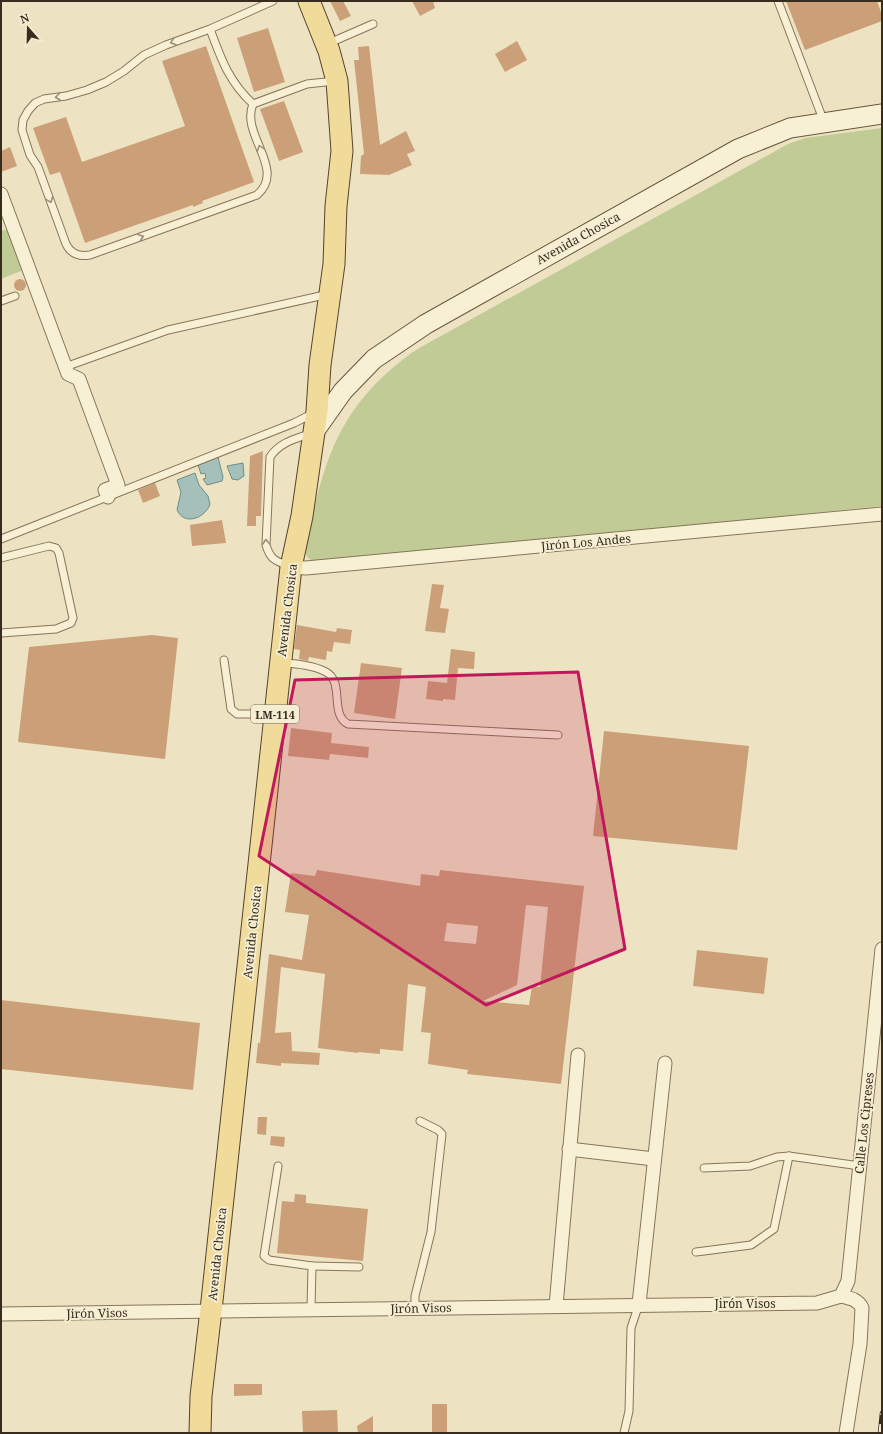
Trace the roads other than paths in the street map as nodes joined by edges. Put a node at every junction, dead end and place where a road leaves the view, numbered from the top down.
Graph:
1 (273, 1) edge
2 (309, 1) edge
3 (778, 1) edge
4 (373, 24) dead end
5 (210, 30) junction
6 (327, 44) junction
7 (337, 81) junction
8 (253, 104) junction
9 (882, 114) edge
10 (825, 123) junction
11 (1, 194) edge
12 (330, 294) junction
13 (16, 296) dead end
14 (1, 301) edge
15 (65, 368) junction
16 (316, 422) junction
17 (108, 497) junction
18 (882, 514) edge
19 (1, 539) edge
20 (1, 558) edge
21 (291, 567) junction
22 (1, 633) edge
23 (224, 660) dead end
24 (281, 662) junction
25 (275, 715) junction
26 (558, 735) dead end
27 (882, 949) edge
28 (578, 1054) dead end
29 (665, 1063) dead end
30 (420, 1121) dead end
31 (569, 1149) junction
32 (789, 1156) junction
33 (654, 1159) junction
34 (278, 1166) dead end
35 (860, 1166) junction
36 (704, 1168) dead end
37 (696, 1252) dead end
38 (312, 1266) junction
39 (359, 1267) dead end
40 (841, 1296) junction
41 (639, 1304) junction
42 (556, 1306) junction
43 (415, 1308) junction
44 (311, 1309) junction
45 (212, 1310) junction
46 (1, 1314) edge
47 (200, 1433) edge
48 (624, 1433) edge
49 (846, 1433) edge

1 - 5 lane
2 - 6 main road, Avenida Chosica / LM-114
3 - 10 lane
4 - 6 lane
5 - 8 lane
5 -> 8 lane
6 - 7 main road, Avenida Chosica / LM-114
7 - 8 lane
7 - 12 main road, Avenida Chosica / LM-114
9 - 10 street, Avenida Chosica
10 - 16 street, Avenida Chosica
11 - 15 street
12 - 15 lane
12 - 16 main road, Avenida Chosica / LM-114
13 - 14 lane
15 - 17 street
16 - 17 lane
16 - 21 main road, Avenida Chosica / LM-114
21 -> 16 lane
17 - 19 lane
18 - 21 street, Jirón Los Andes
20 - 22 lane
21 - 24 main road, Avenida Chosica / LM-114
23 - 25 lane
24 - 25 main road, Avenida Chosica / LM-114
24 - 26 lane
25 - 45 main road, Avenida Chosica / LM-114
27 - 35 street, Calle Los Cipreses
28 - 31 street
29 - 33 street
30 - 43 lane
31 - 33 street
31 - 42 street
32 - 35 lane
32 - 36 lane
32 - 37 lane
33 - 41 street
34 - 38 lane
35 - 40 street, Calle Los Cipreses
38 - 39 lane
38 - 44 lane
40 - 41 street, Jirón Visos
40 - 49 street
41 - 42 street, Jirón Visos
41 - 48 lane
42 - 43 street, Jirón Visos
43 - 44 street, Jirón Visos
44 - 45 street, Jirón Visos
45 - 46 street, Jirón Visos
45 - 47 main road, Avenida Chosica / LM-114

